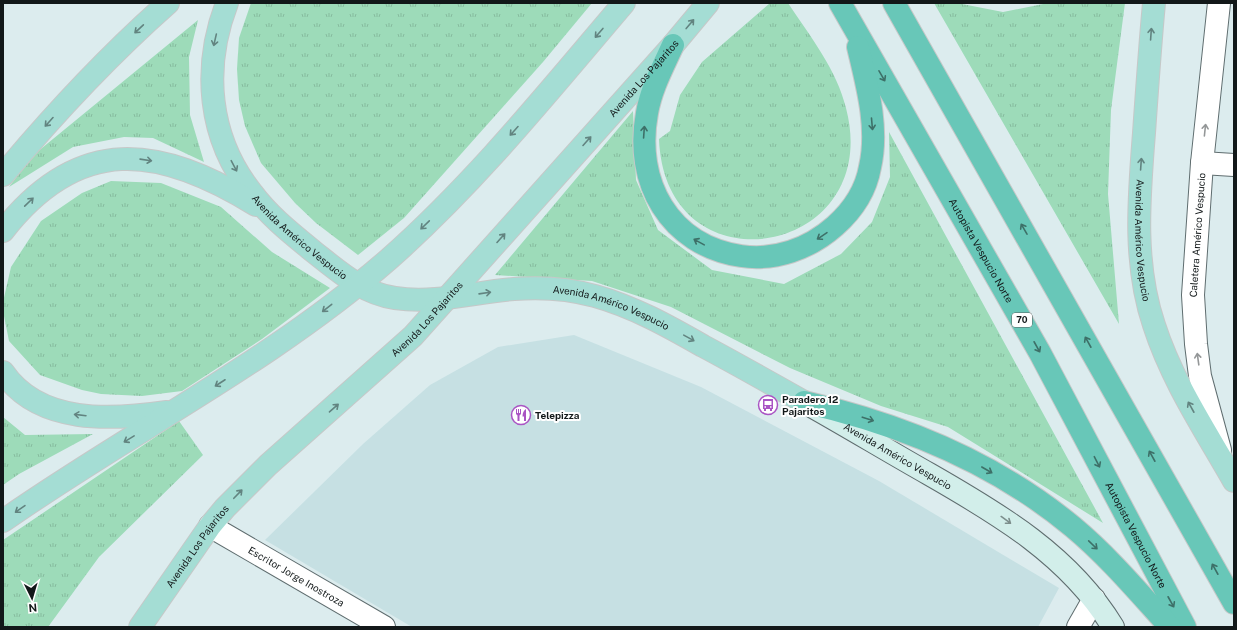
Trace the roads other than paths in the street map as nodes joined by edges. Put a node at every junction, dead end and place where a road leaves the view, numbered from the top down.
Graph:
1 (168, 3) edge
2 (227, 3) edge
3 (624, 3) edge
4 (708, 3) edge
5 (894, 3) edge
6 (1154, 3) edge
7 (1219, 3) edge
8 (845, 10) edge
9 (673, 45) junction
10 (1202, 163) junction
11 (1234, 165) edge
12 (3, 175) edge
13 (269, 213) junction
14 (3, 231) edge
15 (358, 284) junction
16 (447, 299) junction
17 (3, 372) edge
18 (804, 402) junction
19 (174, 411) junction
20 (1229, 473) edge
21 (3, 522) edge
22 (210, 526) junction
23 (1094, 600) junction
24 (1234, 603) edge
25 (140, 627) edge
26 (384, 627) edge
27 (1078, 627) edge
28 (1113, 627) edge
29 (1170, 627) edge
30 (1185, 627) edge

1 -> 12 main road
2 -> 13 main road, Avenida Américo Vespucio
3 -> 15 main road
9 -> 4 main road, Avenida Los Pajaritos
24 -> 5 highway
20 -> 6 main road, Avenida Américo Vespucio
10 -> 7 street, Caletera Américo Vespucio
8 -> 9 highway
8 -> 30 highway, Autopista Vespucio Norte / 70
16 -> 9 main road, Avenida Los Pajaritos
10 - 11 street
20 -> 10 street, Caletera Américo Vespucio
14 -> 13 main road
13 - 15 main road, Avenida Américo Vespucio
15 - 16 main road, Avenida Américo Vespucio
15 -> 19 main road
16 -> 18 main road, Avenida Américo Vespucio
22 -> 16 main road, Avenida Los Pajaritos
19 -> 17 main road
18 -> 23 main road, Avenida Américo Vespucio
18 -> 29 highway
19 -> 21 main road
22 - 25 main road, Avenida Los Pajaritos
22 - 26 street, Escritor Jorge Inostroza
23 - 27 street
23 - 28 main road, Avenida Américo Vespucio

